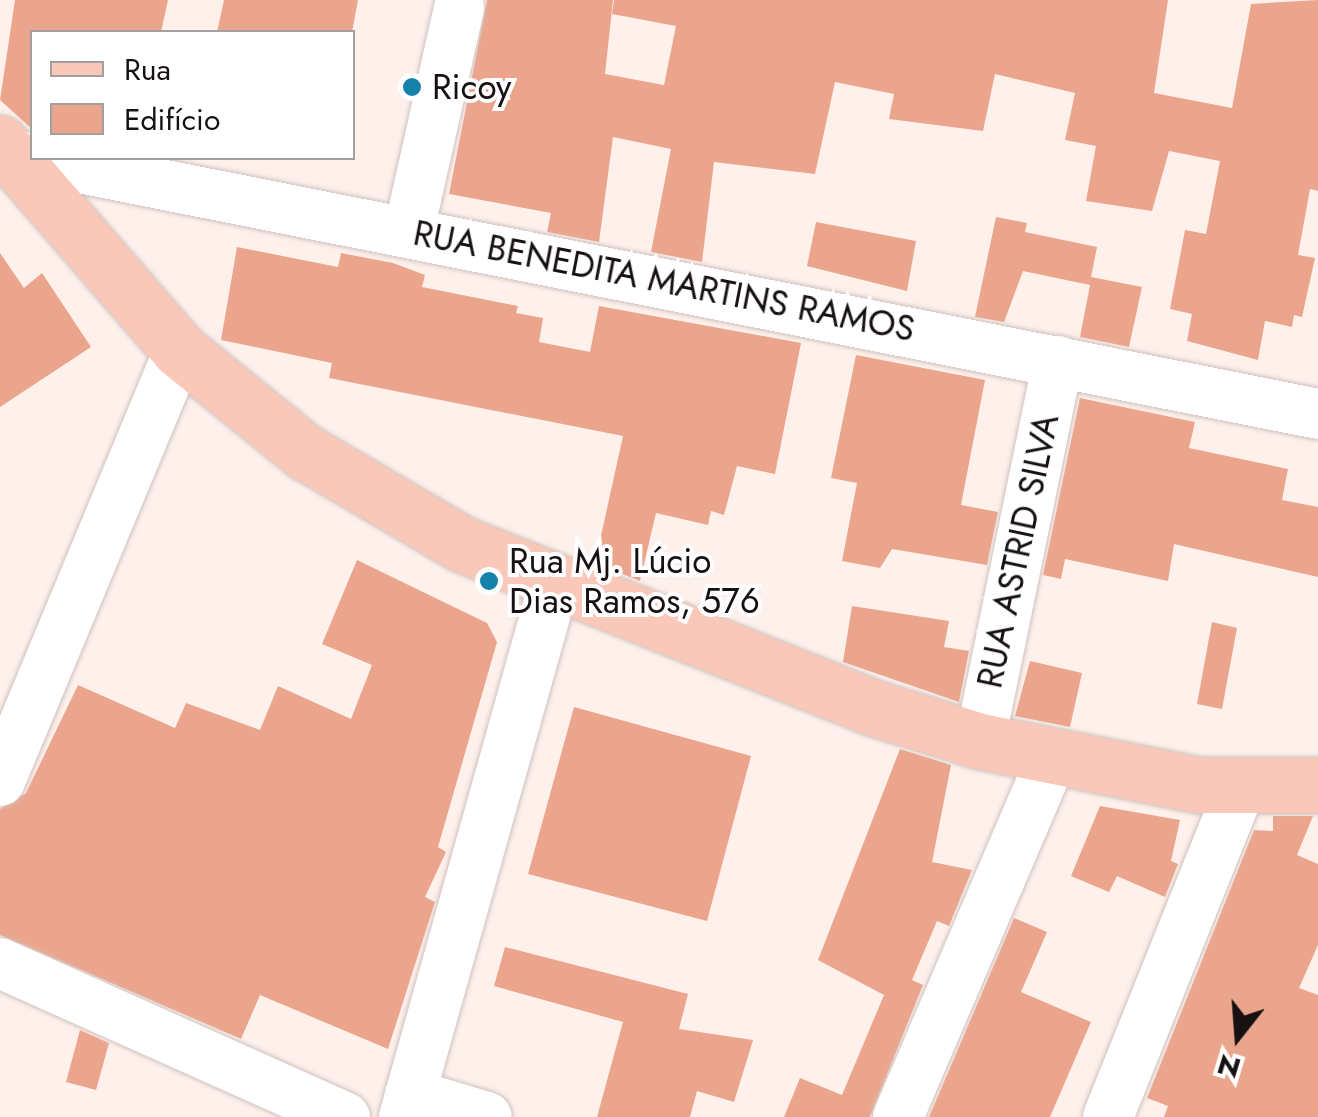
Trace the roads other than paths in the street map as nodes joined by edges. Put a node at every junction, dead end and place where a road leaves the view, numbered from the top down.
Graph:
1 (459, 8) dead end
2 (4, 149) edge
3 (30, 154) edge
4 (59, 160) edge
5 (409, 230) junction
6 (179, 350) junction
7 (1058, 362) junction
8 (1318, 414) edge
9 (554, 584) junction
10 (980, 741) junction
11 (1052, 757) junction
12 (0, 781) edge
13 (1318, 785) edge
14 (1240, 788) junction
15 (0, 963) edge
16 (407, 1106) edge
17 (345, 1117) edge
18 (487, 1117) edge
19 (898, 1117) edge
20 (1108, 1117) edge

1 - 5 street
2 - 3 street, RUA BENEDITA MARTINS RAMOS
2 - 6 main road
4 - 5 street, RUA BENEDITA MARTINS RAMOS
5 - 7 street, RUA BENEDITA MARTINS RAMOS
6 - 9 main road
6 - 12 street
7 - 8 street, RUA BENEDITA MARTINS RAMOS
7 - 10 street, RUA ASTRID SILVA
9 - 10 main road
9 - 16 street
10 - 11 main road
11 - 14 main road
11 - 19 street
13 - 14 main road
14 - 20 street
15 - 17 street
16 - 18 street

